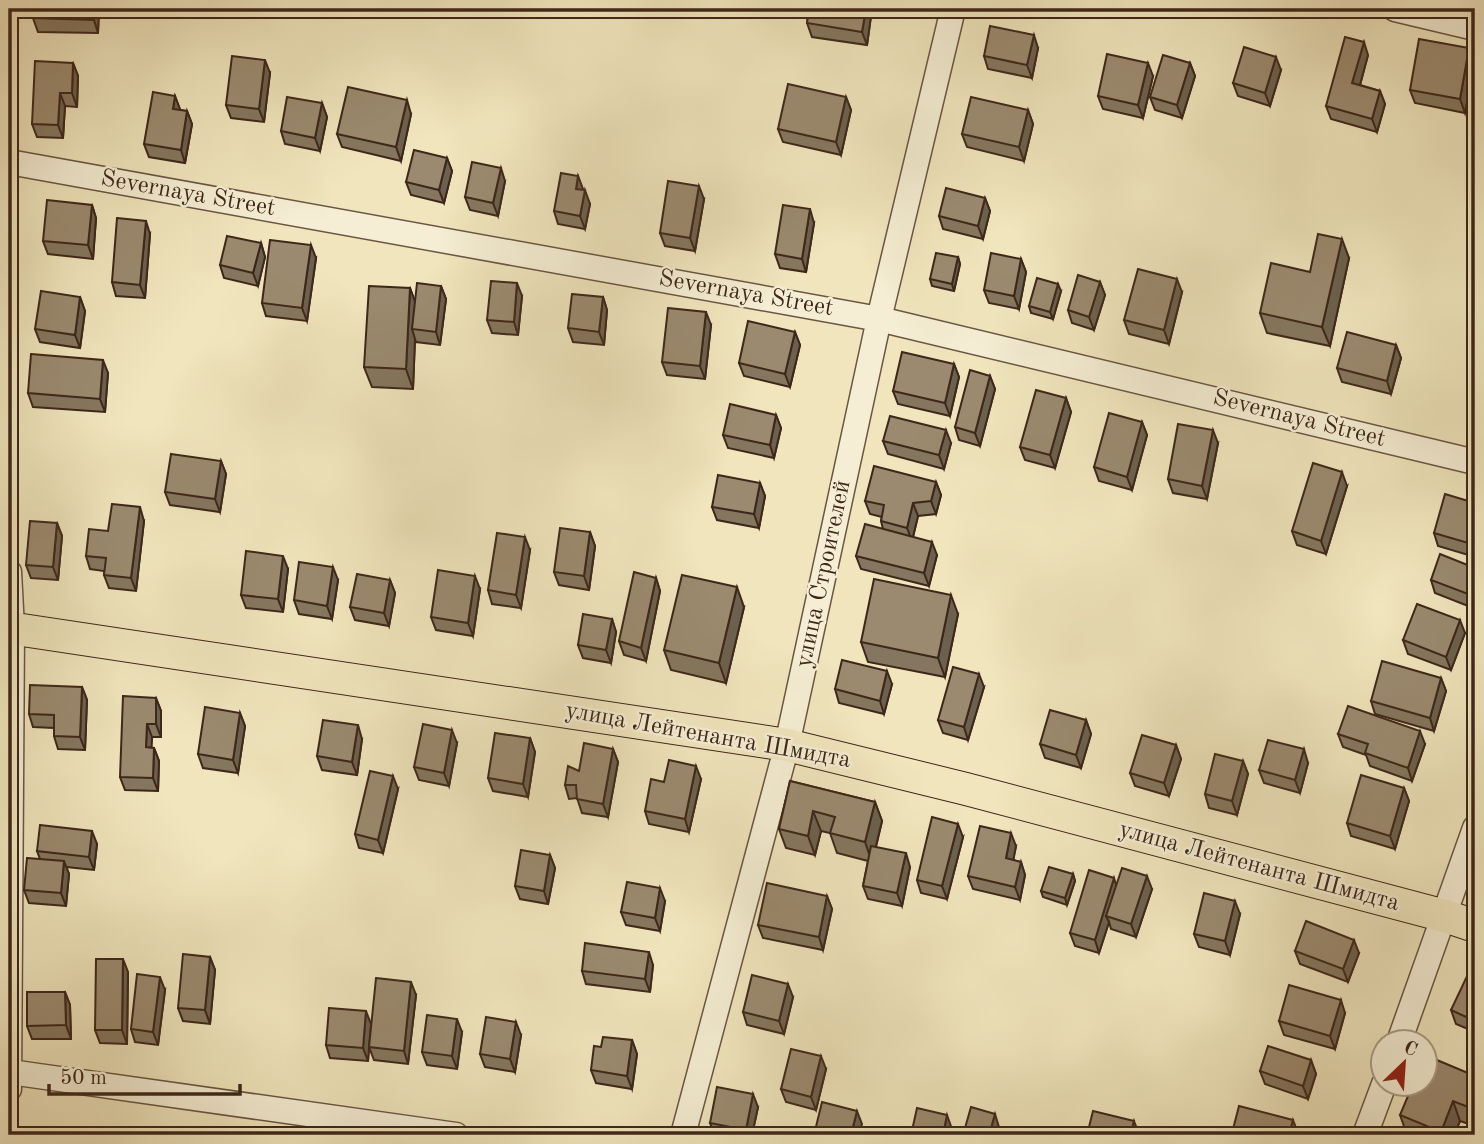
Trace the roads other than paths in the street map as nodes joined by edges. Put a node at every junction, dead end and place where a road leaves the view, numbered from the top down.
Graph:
1 (953, 9) edge
2 (1395, 9) edge
3 (1475, 28) edge
4 (9, 162) edge
5 (879, 318) junction
6 (1475, 462) edge
7 (9, 572) edge
8 (10, 628) edge
9 (787, 745) junction
10 (1475, 828) edge
11 (1445, 916) junction
12 (1475, 926) edge
13 (1404, 1028) edge
14 (10, 1072) edge
15 (9, 1089) edge
16 (1379, 1098) edge
17 (456, 1135) edge
18 (683, 1135) edge
19 (1365, 1135) edge

1 - 5 street, улица Строителей
2 - 3 street
4 - 5 street, Severnaya Street
5 - 6 street, Severnaya Street
5 - 9 street, улица Строителей
7 - 8 street
8 - 9 main road, улица Лейтенанта Шмидта
8 - 14 street
9 - 11 main road, улица Лейтенанта Шмидта
9 - 18 street, улица Строителей
10 - 11 street
11 - 12 main road, улица Лейтенанта Шмидта
11 - 13 street
14 - 15 street
14 - 17 street
16 - 19 street

